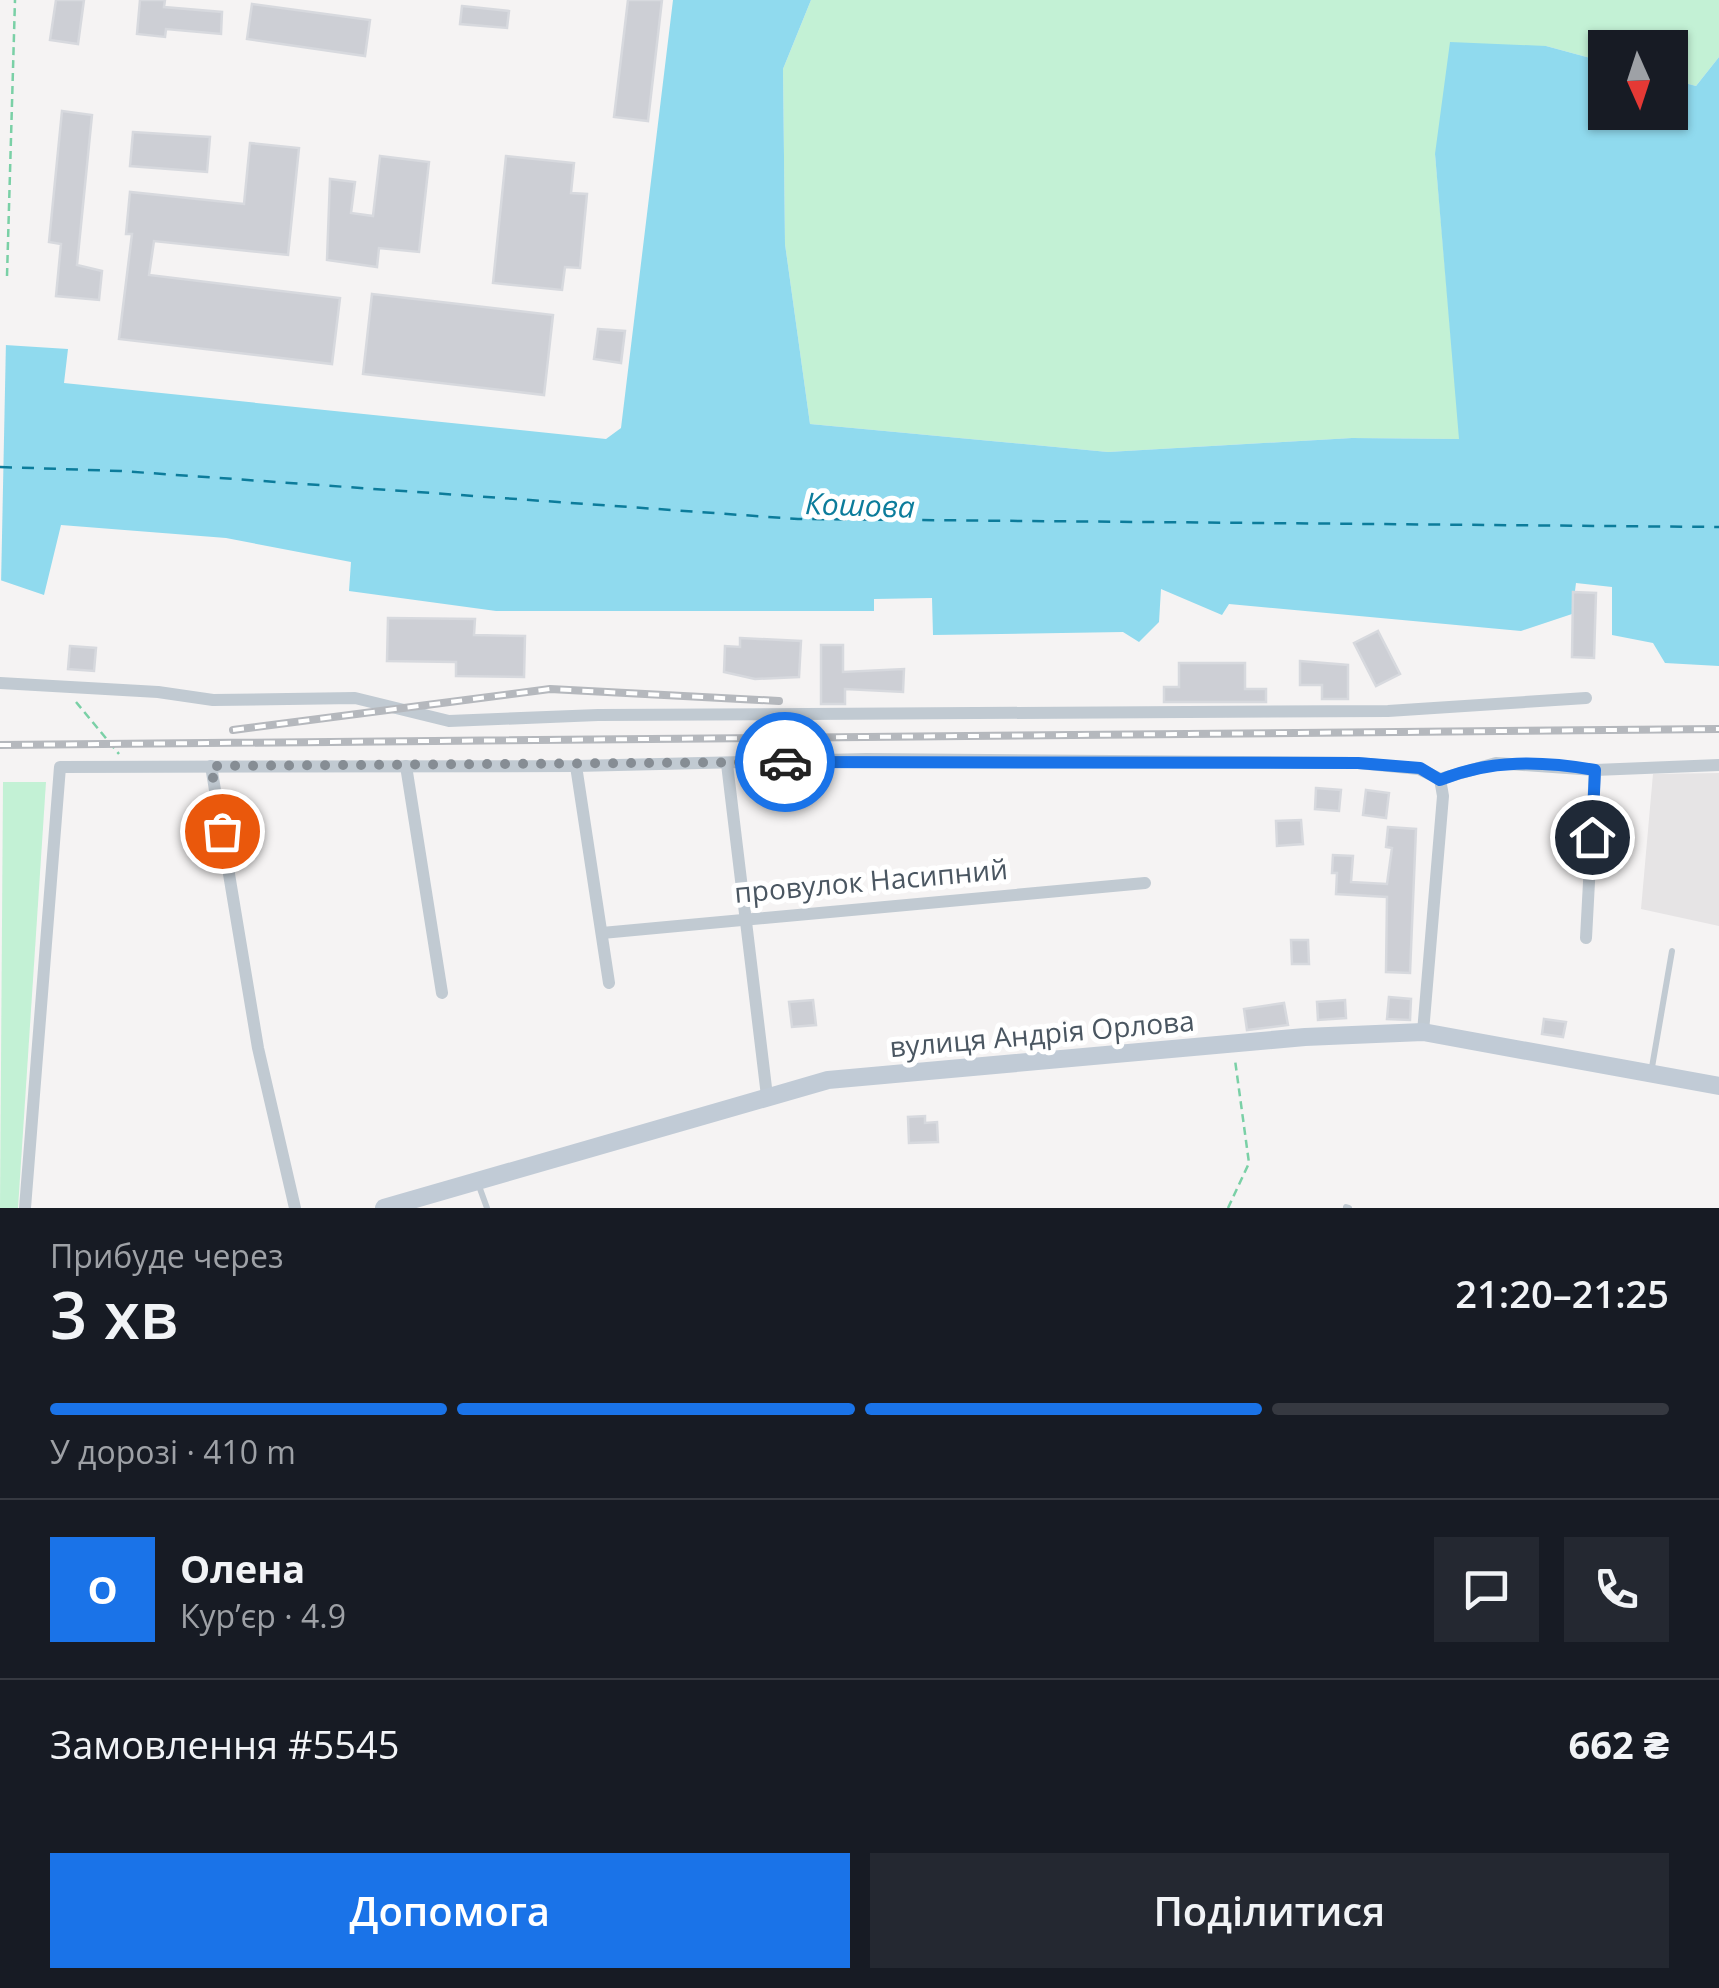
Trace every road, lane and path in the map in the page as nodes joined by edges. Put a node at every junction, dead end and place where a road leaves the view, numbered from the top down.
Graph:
1 (15, 0) edge
2 (8, 276) dead end
3 (0, 683) edge
4 (63, 686) junction
5 (1586, 698) dead end
6 (727, 764) junction
7 (129, 766) junction
8 (211, 766) junction
9 (406, 766) junction
10 (576, 766) junction
11 (1719, 766) edge
12 (1595, 770) junction
13 (1440, 780) junction
14 (1144, 883) dead end
15 (746, 916) junction
16 (602, 933) junction
17 (1586, 938) dead end
18 (1672, 951) dead end
19 (609, 983) dead end
20 (442, 993) dead end
21 (1422, 1032) junction
22 (1233, 1044) junction
23 (1651, 1074) junction
24 (1719, 1086) edge
25 (768, 1096) junction
26 (478, 1181) junction
27 (26, 1208) edge
28 (295, 1208) edge
29 (384, 1208) edge
30 (487, 1208) edge
31 (1228, 1208) edge

1 - 2 path
3 - 4 street
4 - 5 street
4 - 7 path
6 - 10 street
6 - 13 street
6 - 15 street
7 - 8 street
7 - 27 street
8 - 9 street
8 - 28 street
9 - 10 street
9 - 20 street
10 - 16 street
11 - 12 street
12 - 13 street
12 - 17 street
13 - 21 street
14 - 15 street, провулок Насипний
15 - 16 street, провулок Насипний
15 - 25 street
16 - 19 street
18 - 23 lane
21 - 22 street, вулиця Андрія Орлова
21 - 23 street, вулиця Андрія Орлова
22 - 25 street, вулиця Андрія Орлова
22 - 31 path
23 - 24 street, вулиця Андрія Орлова
25 - 26 street, вулиця Андрія Орлова
26 - 29 street, вулиця Андрія Орлова
26 - 30 lane

